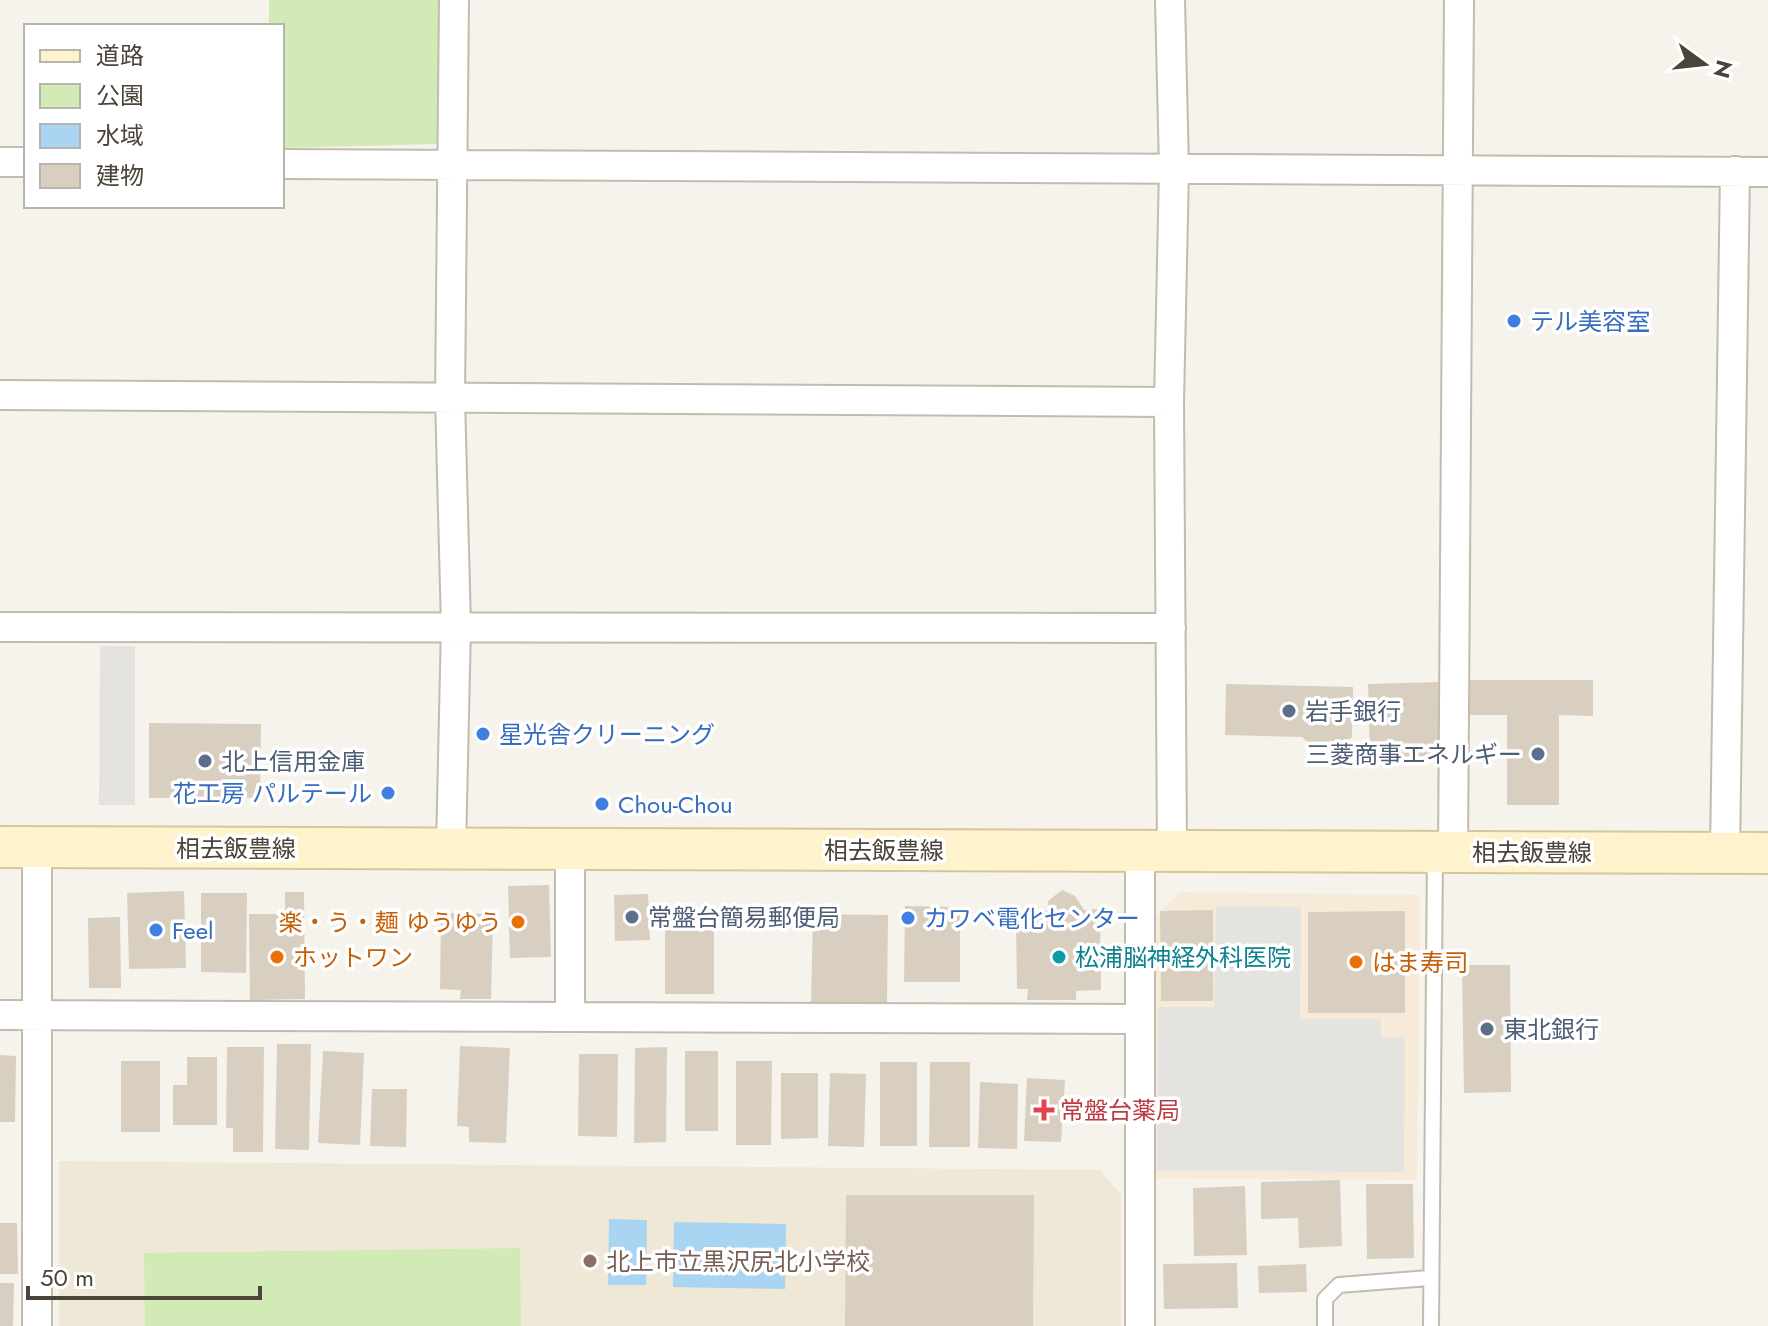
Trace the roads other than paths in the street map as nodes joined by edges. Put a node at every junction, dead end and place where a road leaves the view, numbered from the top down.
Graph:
1 (454, 0) edge
2 (1170, 0) edge
3 (1459, 0) edge
4 (0, 162) edge
5 (24, 162) edge
6 (284, 164) edge
7 (452, 165) junction
8 (1174, 169) junction
9 (1455, 170) junction
10 (1735, 171) junction
11 (1768, 172) edge
12 (0, 395) edge
13 (450, 398) junction
14 (1169, 402) junction
15 (456, 626) junction
16 (0, 627) edge
17 (1171, 628) junction
18 (18, 848) edge
19 (451, 849) junction
20 (570, 850) junction
21 (1156, 851) junction
22 (1444, 852) junction
23 (1725, 853) junction
24 (1768, 853) edge
25 (0, 1015) edge
26 (37, 1016) junction
27 (570, 1017) junction
28 (1140, 1019) junction
29 (1429, 1278) junction
30 (37, 1326) edge
31 (1140, 1326) edge
32 (1325, 1326) edge
33 (1431, 1326) edge

1 - 7 street
2 - 8 street
3 - 9 street
4 - 5 street
6 - 7 street
7 - 8 street
7 - 13 street
8 - 9 street
8 - 14 street
9 - 10 street
9 - 22 street
10 - 11 street
10 - 23 street
12 - 13 street
13 - 14 street
13 - 15 street
14 - 17 street
15 - 16 street
15 - 17 street
15 - 19 street
17 - 21 street
18 - 19 main road, 相去飯豊線
18 - 26 street
19 - 20 main road, 相去飯豊線
20 - 21 main road, 相去飯豊線
20 - 27 street
21 - 22 main road, 相去飯豊線
21 - 28 street
22 - 23 main road, 相去飯豊線
22 - 29 lane
23 - 24 main road, 相去飯豊線
25 - 26 street
26 - 27 street
26 - 30 street
27 - 28 street
28 - 31 street
29 - 32 lane
29 - 33 lane

